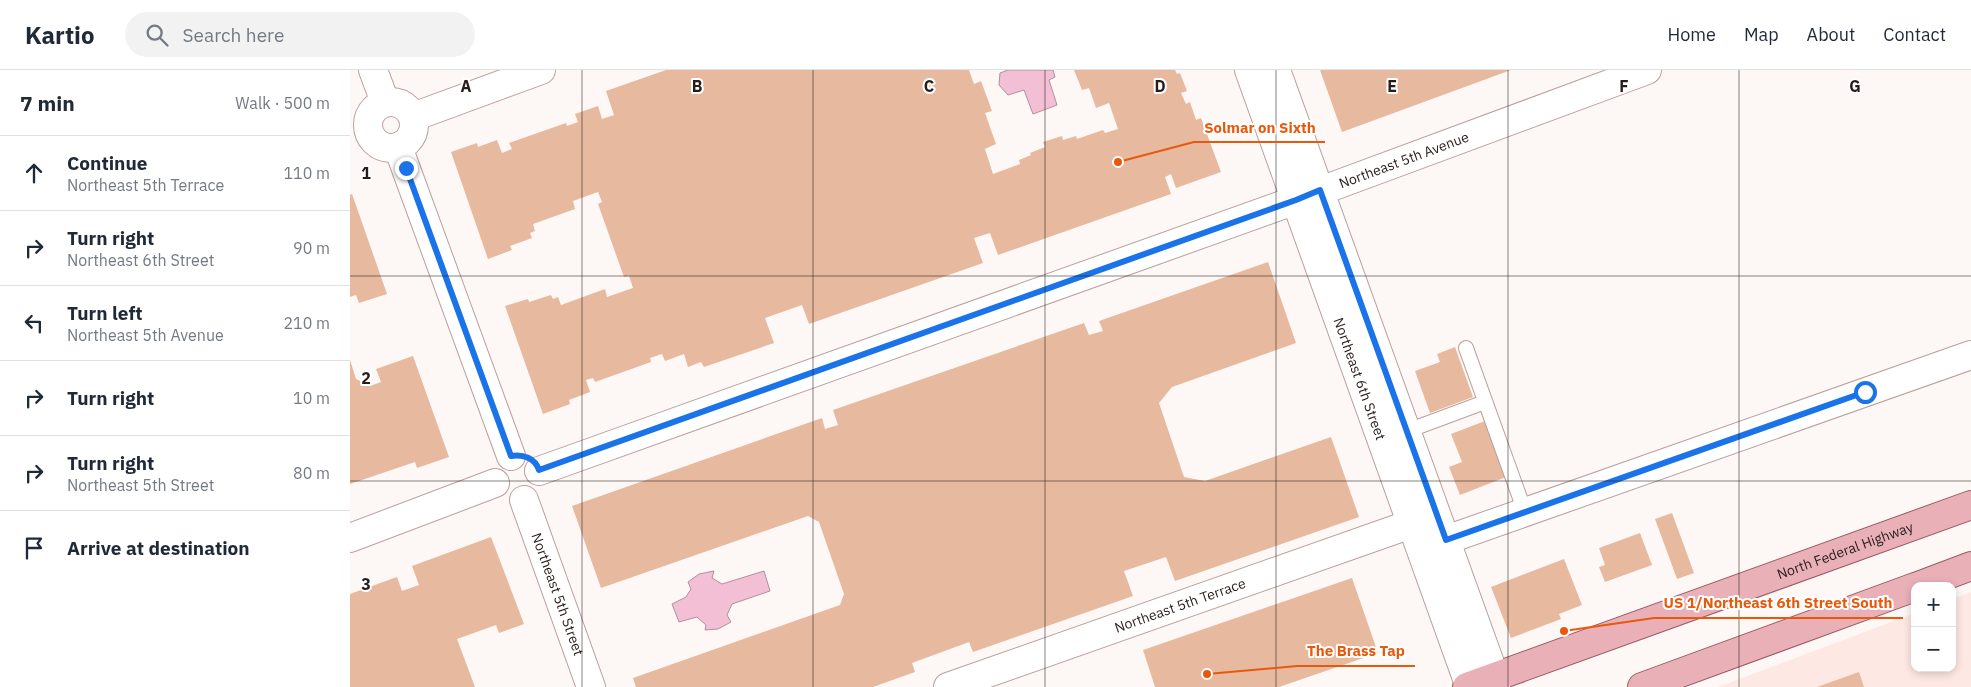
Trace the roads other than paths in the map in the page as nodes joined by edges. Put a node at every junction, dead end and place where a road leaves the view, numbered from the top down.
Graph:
1 (373, 70) edge
2 (541, 70) edge
3 (1249, 70) edge
4 (1276, 70) edge
5 (1635, 72) edge
6 (385, 102) junction
7 (413, 117) junction
8 (360, 136) edge
9 (398, 147) junction
10 (1308, 195) junction
11 (1466, 348) dead end
12 (1971, 355) edge
13 (1485, 402) junction
14 (1407, 431) junction
15 (511, 456) junction
16 (539, 470) junction
17 (495, 484) junction
18 (524, 500) junction
19 (1971, 505) edge
20 (1525, 512) junction
21 (1411, 524) junction
22 (350, 538) edge
23 (1446, 540) junction
24 (1971, 566) edge
25 (1927, 582) edge
26 (1911, 588) edge
27 (1479, 685) edge
28 (591, 687) edge
29 (948, 687) edge
30 (1642, 687) edge

1 - 6 street
2 - 7 street
3 - 10 street, Northeast 6th Street
4 - 10 street, Northeast 6th Street
5 - 10 street, Northeast 5th Avenue
6 - 7 street
6 - 8 street
7 - 9 street
8 - 9 street
9 - 15 street
10 - 14 street, Northeast 6th Street
10 - 16 street, Northeast 5th Avenue
10 - 21 street, Northeast 6th Street
11 - 13 lane
12 - 20 street
13 - 14 lane
13 - 20 lane
14 - 23 street, Northeast 6th Street
15 - 16 street
15 - 17 street
16 - 18 street
17 - 18 street
17 - 22 street
18 - 28 street, Northeast 5th Street
19 - 27 main road, North Federal Highway
20 - 23 street
21 - 27 street, Northeast 6th Street
21 - 29 street, Northeast 5th Terrace
23 - 27 street, Northeast 6th Street
24 - 25 main road
26 - 30 main road

